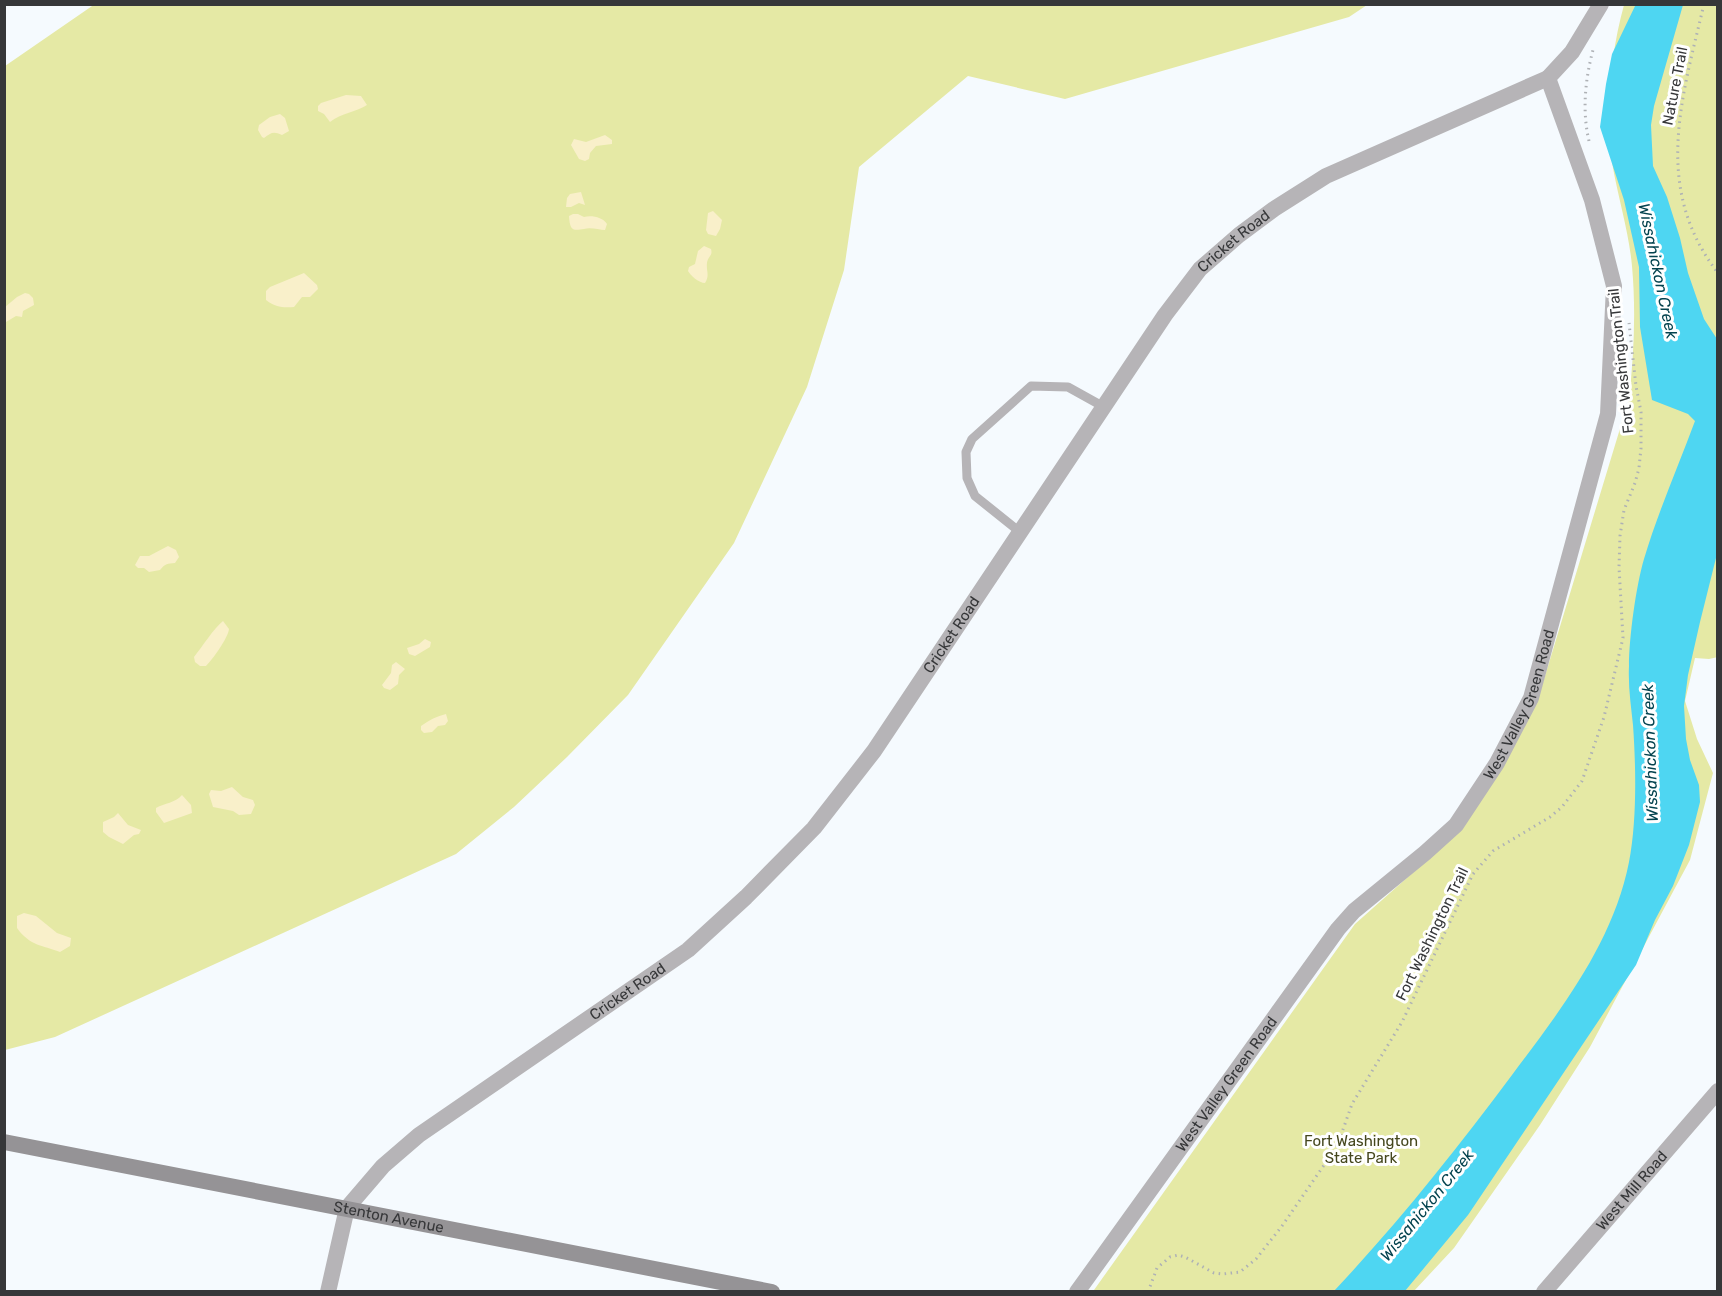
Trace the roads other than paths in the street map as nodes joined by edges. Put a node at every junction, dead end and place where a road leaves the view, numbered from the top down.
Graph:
1 (1601, 4) edge
2 (1548, 78) junction
3 (1104, 407) junction
4 (1020, 532) junction
5 (1718, 1091) edge
6 (4, 1142) edge
7 (347, 1208) junction
8 (328, 1292) edge
9 (772, 1292) edge
10 (1077, 1292) edge
11 (1544, 1292) edge

1 - 2 street
2 - 3 street, Cricket Road
2 - 10 street, West Valley Green Road
3 - 4 street, Cricket Road
3 - 4 lane
4 - 7 street, Cricket Road
5 - 11 street, West Mill Road
6 - 7 main road, Stenton Avenue
7 - 8 street
7 - 9 main road, Stenton Avenue

